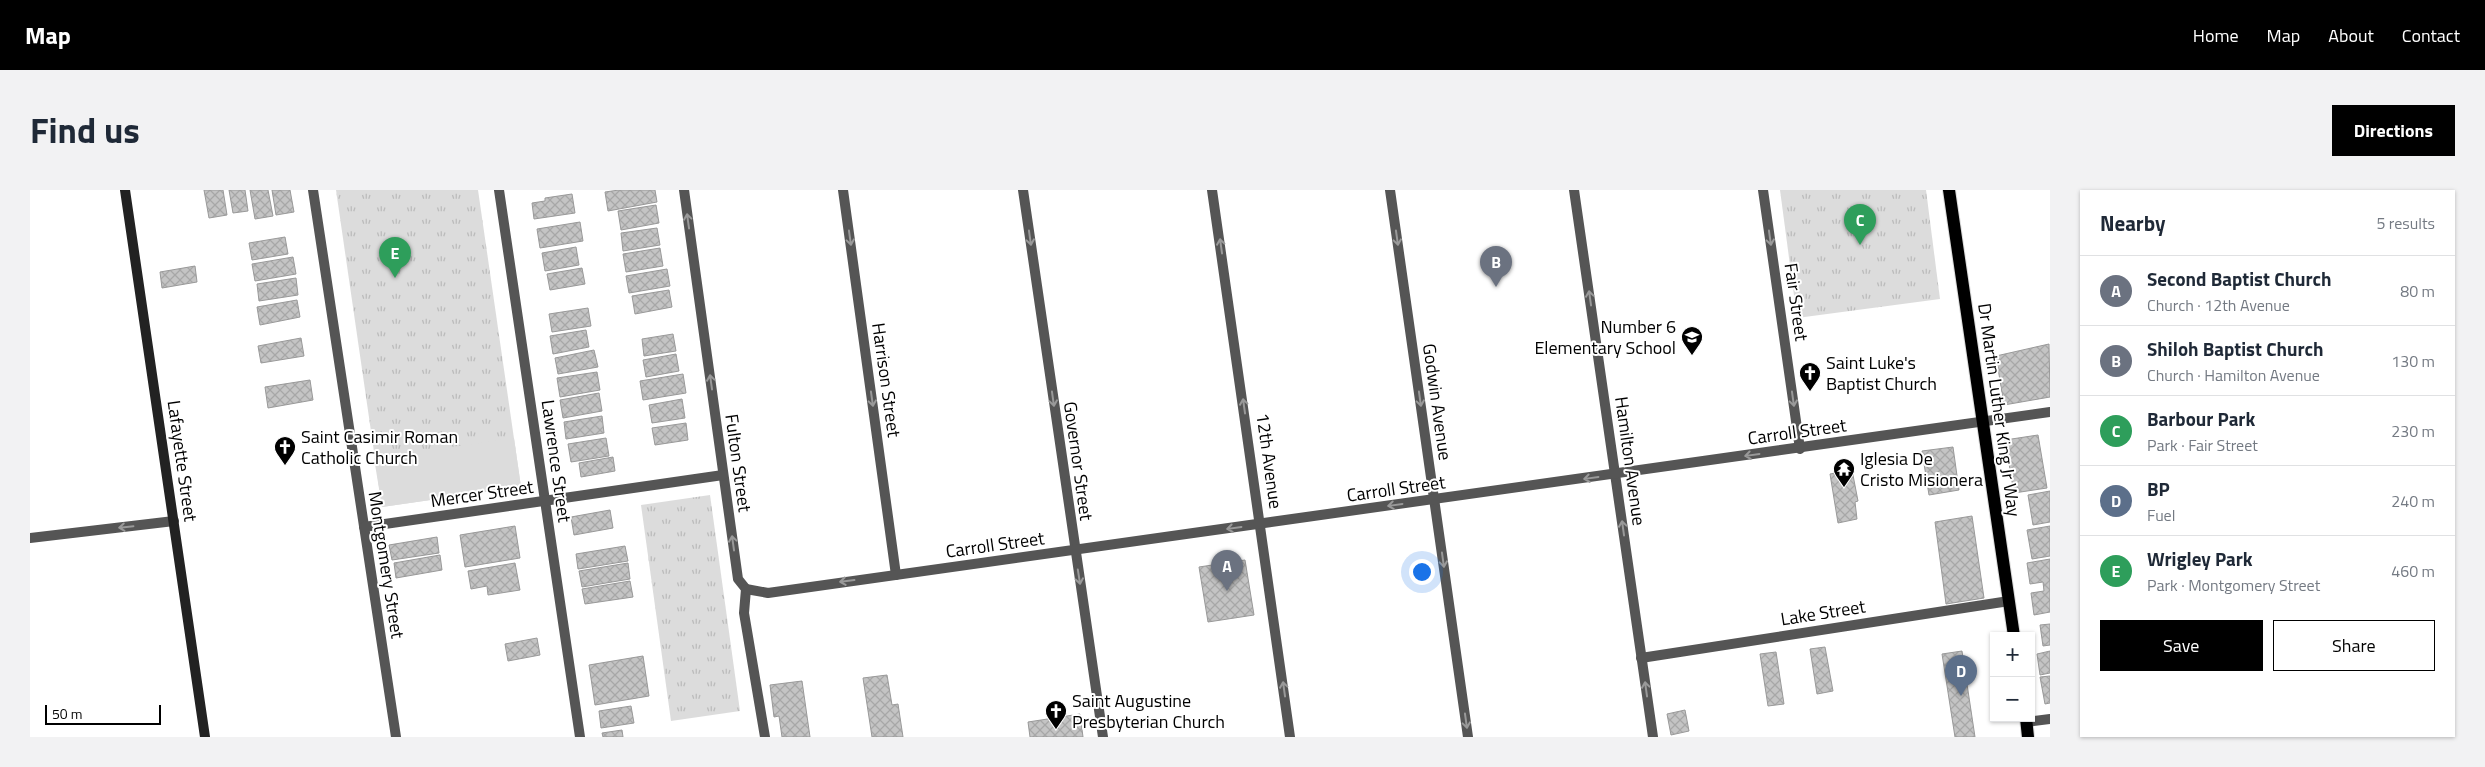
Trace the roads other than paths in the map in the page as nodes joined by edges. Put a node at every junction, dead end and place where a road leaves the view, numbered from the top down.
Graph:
1 (125, 190) edge
2 (312, 190) edge
3 (499, 190) edge
4 (684, 190) edge
5 (844, 190) edge
6 (1023, 190) edge
7 (1212, 190) edge
8 (1390, 190) edge
9 (1574, 190) edge
10 (1763, 190) edge
11 (1949, 190) edge
12 (2050, 412) edge
13 (1983, 422) junction
14 (1800, 449) junction
15 (723, 475) junction
16 (1615, 475) junction
17 (1434, 499) junction
18 (545, 501) junction
19 (174, 522) junction
20 (1261, 524) junction
21 (364, 527) junction
22 (30, 538) edge
23 (1074, 551) junction
24 (896, 575) junction
25 (746, 589) junction
26 (2009, 601) junction
27 (2013, 632) edge
28 (1641, 658) junction
29 (2050, 718) edge
30 (2035, 719) edge
31 (2026, 722) edge
32 (206, 737) edge
33 (396, 737) edge
34 (580, 737) edge
35 (765, 737) edge
36 (1103, 737) edge
37 (1290, 737) edge
38 (1468, 737) edge
39 (1653, 737) edge
40 (2028, 737) edge

1 - 19 main road, Lafayette Street
2 - 21 street, Montgomery Street
3 - 18 street, Lawrence Street
15 -> 4 street, Fulton Street
5 -> 24 street, Harrison Street
6 -> 23 street, Governor Street
20 -> 7 street, 12th Avenue
8 -> 17 street, Godwin Avenue
16 -> 9 street, Hamilton Avenue
10 -> 14 street, Fair Street
11 - 13 main road, Dr Martin Luther King Jr Way
12 - 13 street, Carroll Street
13 - 14 street, Carroll Street
13 - 26 main road, Dr Martin Luther King Jr Way
14 -> 16 street, Carroll Street
15 - 18 street, Mercer Street
25 -> 15 street, Fulton Street
16 -> 17 street, Carroll Street
28 -> 16 street, Hamilton Avenue
17 -> 20 street, Carroll Street
17 -> 38 street, Godwin Avenue
18 - 21 street, Mercer Street
18 - 34 street, Lawrence Street
19 -> 22 street
19 - 32 main road, Lafayette Street
20 -> 23 street, Carroll Street
37 -> 20 street, 12th Avenue
21 - 33 street, Montgomery Street
23 - 24 street, Carroll Street
23 -> 36 street, Governor Street
24 -> 25 street, Carroll Street
25 - 35 street, Fulton Street
26 - 27 main road, Dr Martin Luther King Jr Way
26 - 28 street, Lake Street
39 -> 28 street, Hamilton Avenue
29 - 30 street
31 - 40 main road

